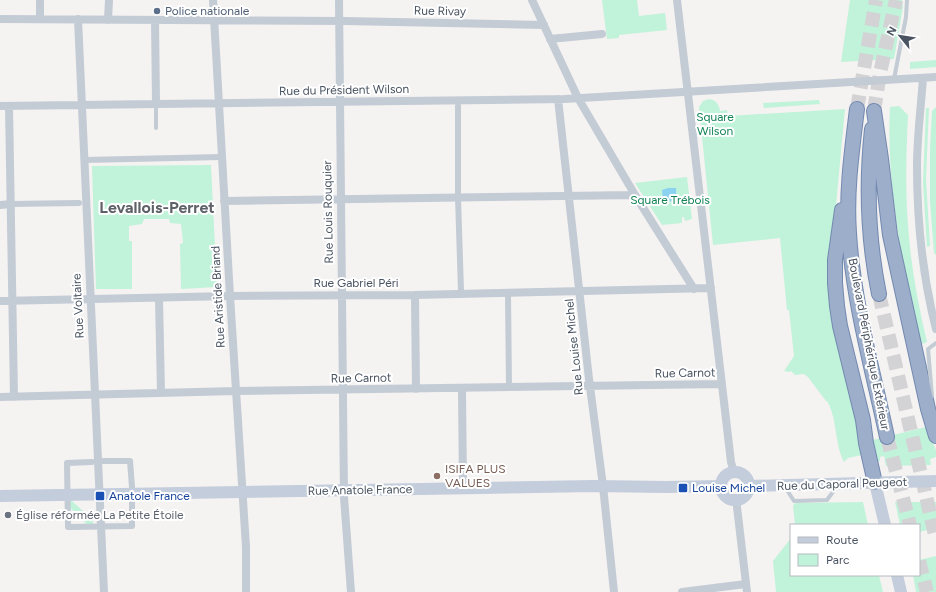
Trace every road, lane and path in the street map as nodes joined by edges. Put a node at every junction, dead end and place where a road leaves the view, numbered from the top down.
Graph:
1 (40, 0) edge
2 (108, 0) edge
3 (213, 0) edge
4 (339, 0) edge
5 (532, 0) edge
6 (678, 0) edge
7 (907, 0) edge
8 (0, 19) edge
9 (40, 20) junction
10 (78, 20) junction
11 (108, 20) junction
12 (155, 21) junction
13 (214, 21) junction
14 (339, 21) junction
15 (544, 25) junction
16 (602, 34) dead end
17 (550, 39) junction
18 (936, 77) edge
19 (923, 78) junction
20 (894, 79) junction
21 (688, 91) junction
22 (558, 98) junction
23 (578, 98) junction
24 (339, 102) junction
25 (219, 103) junction
26 (156, 104) junction
27 (81, 105) junction
28 (0, 106) edge
29 (9, 106) junction
30 (458, 106) dead end
31 (858, 109) tunnel mouth
32 (156, 128) dead end
33 (222, 157) junction
34 (84, 160) junction
35 (849, 173) junction
36 (635, 195) junction
37 (568, 197) junction
38 (458, 198) junction
39 (340, 200) junction
40 (224, 201) junction
41 (79, 203) dead end
42 (0, 204) edge
43 (11, 204) junction
44 (711, 288) junction
45 (694, 289) junction
46 (461, 291) dead end
47 (580, 292) junction
48 (508, 293) junction
49 (879, 294) tunnel mouth
50 (415, 295) junction
51 (230, 296) junction
52 (341, 296) junction
53 (158, 298) junction
54 (90, 299) junction
55 (0, 301) edge
56 (12, 301) junction
57 (934, 311) edge
58 (936, 329) edge
59 (936, 343) edge
60 (924, 364) dead end
61 (722, 384) junction
62 (590, 387) junction
63 (462, 388) junction
64 (509, 388) junction
65 (416, 389) junction
66 (343, 391) junction
67 (236, 392) junction
68 (161, 393) junction
69 (94, 394) junction
70 (0, 397) edge
71 (14, 397) junction
72 (936, 436) edge
73 (888, 437) tunnel mouth
74 (103, 461) dead end
75 (92, 462) dead end
76 (736, 472) junction
77 (936, 481) edge
78 (875, 483) junction
79 (603, 486) junction
80 (720, 486) junction
81 (749, 486) junction
82 (132, 487) dead end
83 (463, 488) junction
84 (344, 490) junction
85 (242, 491) junction
86 (67, 494) junction
87 (99, 494) junction
88 (0, 496) edge
89 (132, 499) dead end
90 (740, 499) junction
91 (885, 524) edge
92 (101, 526) junction
93 (898, 576) edge
94 (746, 588) edge
95 (104, 592) edge
96 (246, 592) edge
97 (351, 592) edge
98 (614, 592) edge
99 (682, 592) edge
100 (901, 592) edge

1 - 9 street
2 - 11 street
3 - 13 street, Rue Aristide Briand
4 - 14 street, Rue Louis Rouquier
5 - 15 street
6 - 21 street
7 - 20 lane
8 - 9 street, Rue Rivay
9 - 10 street, Rue Rivay
10 - 11 street, Rue Rivay
10 - 27 street, Rue Voltaire
11 - 12 street, Rue Rivay
12 - 13 street, Rue Rivay
12 - 26 street
13 - 14 street, Rue Rivay
13 - 25 street, Rue Aristide Briand
14 - 15 street, Rue Rivay
14 - 24 street, Rue Louis Rouquier
15 - 17 street
16 - 17 street
17 - 23 street
18 - 19 street, Rue du Président Wilson
19 - 20 street, Rue du Président Wilson
19 - 57 street
20 - 21 street, Rue du Président Wilson
21 - 23 street, Rue du Président Wilson
21 - 44 street
22 - 23 street, Rue du Président Wilson
22 - 24 street, Rue du Président Wilson
22 - 37 street, Rue Louise Michel
23 - 36 street
24 - 25 street, Rue du Président Wilson
24 - 39 street, Rue Louis Rouquier
25 - 26 street, Rue du Président Wilson
25 - 33 street, Rue Aristide Briand
26 - 27 street, Rue du Président Wilson
26 - 32 lane
27 - 29 street, Rue du Président Wilson
27 - 34 street, Rue Voltaire
28 - 29 street, Rue du Président Wilson
29 - 43 street
30 - 38 street
31 - 35 highway, Boulevard Périphérique Extérieur
33 - 34 street
33 - 40 street, Rue Aristide Briand
34 - 54 street, Rue Voltaire
35 - 73 highway, Boulevard Périphérique Extérieur
35 - 78 highway
36 - 37 street
36 - 45 street
37 - 38 street
37 - 47 street, Rue Louise Michel
38 - 39 street
38 - 46 street
39 - 40 street
39 - 52 street, Rue Louis Rouquier
40 - 51 street, Rue Aristide Briand
41 - 43 street
42 - 43 street
43 - 56 street
44 - 45 street, Rue Gabriel Péri
44 - 61 street
45 - 47 street, Rue Gabriel Péri
47 - 48 street, Rue Gabriel Péri
47 - 62 street, Rue Louise Michel
48 - 50 street, Rue Gabriel Péri
48 - 64 street
49 - 72 highway
50 - 52 street, Rue Gabriel Péri
50 - 65 street
51 - 52 street, Rue Gabriel Péri
51 - 53 street, Rue Gabriel Péri
51 - 67 street, Rue Aristide Briand
52 - 66 street, Rue Louis Rouquier
53 - 54 street, Rue Gabriel Péri
53 - 68 street
54 - 56 street, Rue Gabriel Péri
54 - 69 street, Rue Voltaire
55 - 56 street, Rue Gabriel Péri
56 - 71 street
57 - 58 street
59 - 60 lane
61 - 62 street, Rue Carnot
61 - 76 street
62 - 64 street, Rue Carnot
62 - 79 street, Rue Louise Michel
63 - 64 street, Rue Carnot
63 - 65 street, Rue Carnot
63 - 83 street
65 - 66 street, Rue Carnot
66 - 67 street, Rue Carnot
66 - 84 street, Rue Louis Rouquier
67 - 68 street, Rue Carnot
67 - 85 street, Rue Aristide Briand
68 - 69 street, Rue Carnot
69 - 71 street, Rue Carnot
69 - 87 street, Rue Voltaire
70 - 71 street, Rue Carnot
74 - 82 street
75 - 86 street
76 - 80 main road
76 - 81 main road
77 - 78 main road, Rue du Caporal Peugeot
78 - 81 main road, Rue du Caporal Peugeot
78 - 91 main road
79 - 80 main road, Rue Anatole France
79 - 83 main road, Rue Anatole France
79 - 98 street, Rue Louise Michel
80 - 90 main road
81 - 90 main road
83 - 84 main road, Rue Anatole France
84 - 85 main road, Rue Anatole France
84 - 97 street, Rue Louis Rouquier
85 - 87 main road, Rue Anatole France
85 - 96 street, Rue Aristide Briand
86 - 87 main road, Rue Anatole France
86 - 88 main road, Rue Anatole France
86 - 92 street
87 - 92 street, Rue Voltaire
89 - 92 street
90 - 94 street
92 - 95 street, Rue Voltaire
93 - 100 main road
94 - 99 street

